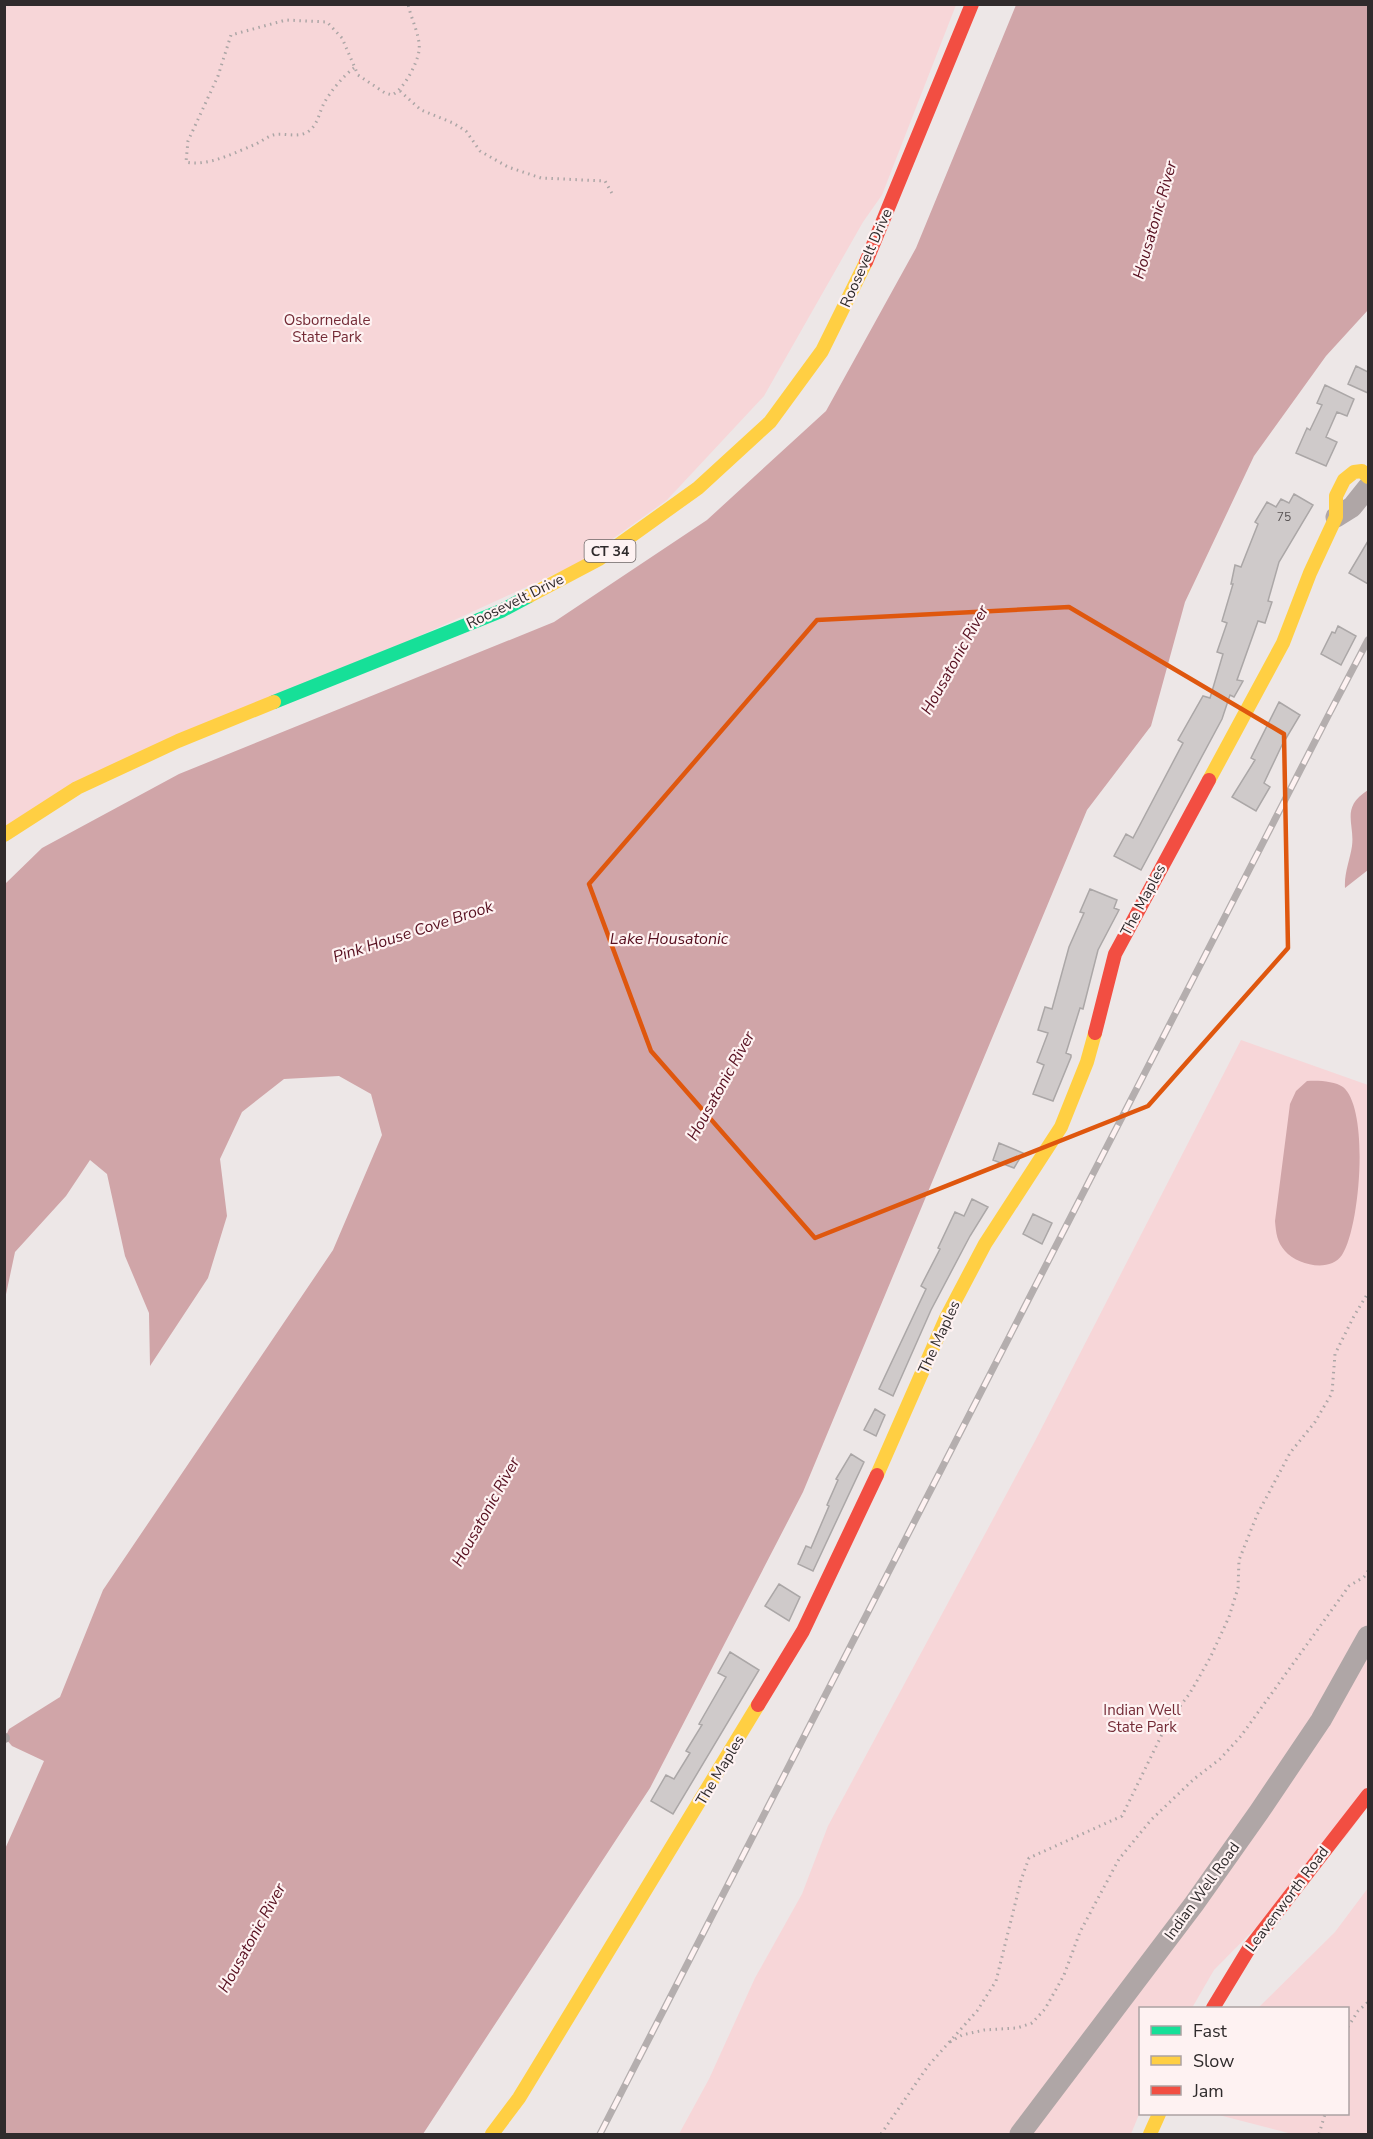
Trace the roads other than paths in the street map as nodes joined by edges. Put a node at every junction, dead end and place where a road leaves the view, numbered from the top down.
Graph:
1 (972, 4) edge
2 (1368, 477) edge
3 (1368, 487) edge
4 (1336, 517) junction
5 (4, 835) edge
6 (1368, 1636) edge
7 (1368, 1795) edge
8 (1214, 2007) edge
9 (1159, 2115) edge
10 (492, 2134) edge
11 (1020, 2134) edge
12 (1150, 2134) edge

1 - 5 street, Roosevelt Drive / CT 34
2 - 4 street, The Maples
3 - 4 street, The Maples
4 - 10 street, The Maples
6 - 11 street, Indian Well Road
7 - 8 street, Leavenworth Road
9 - 12 street

